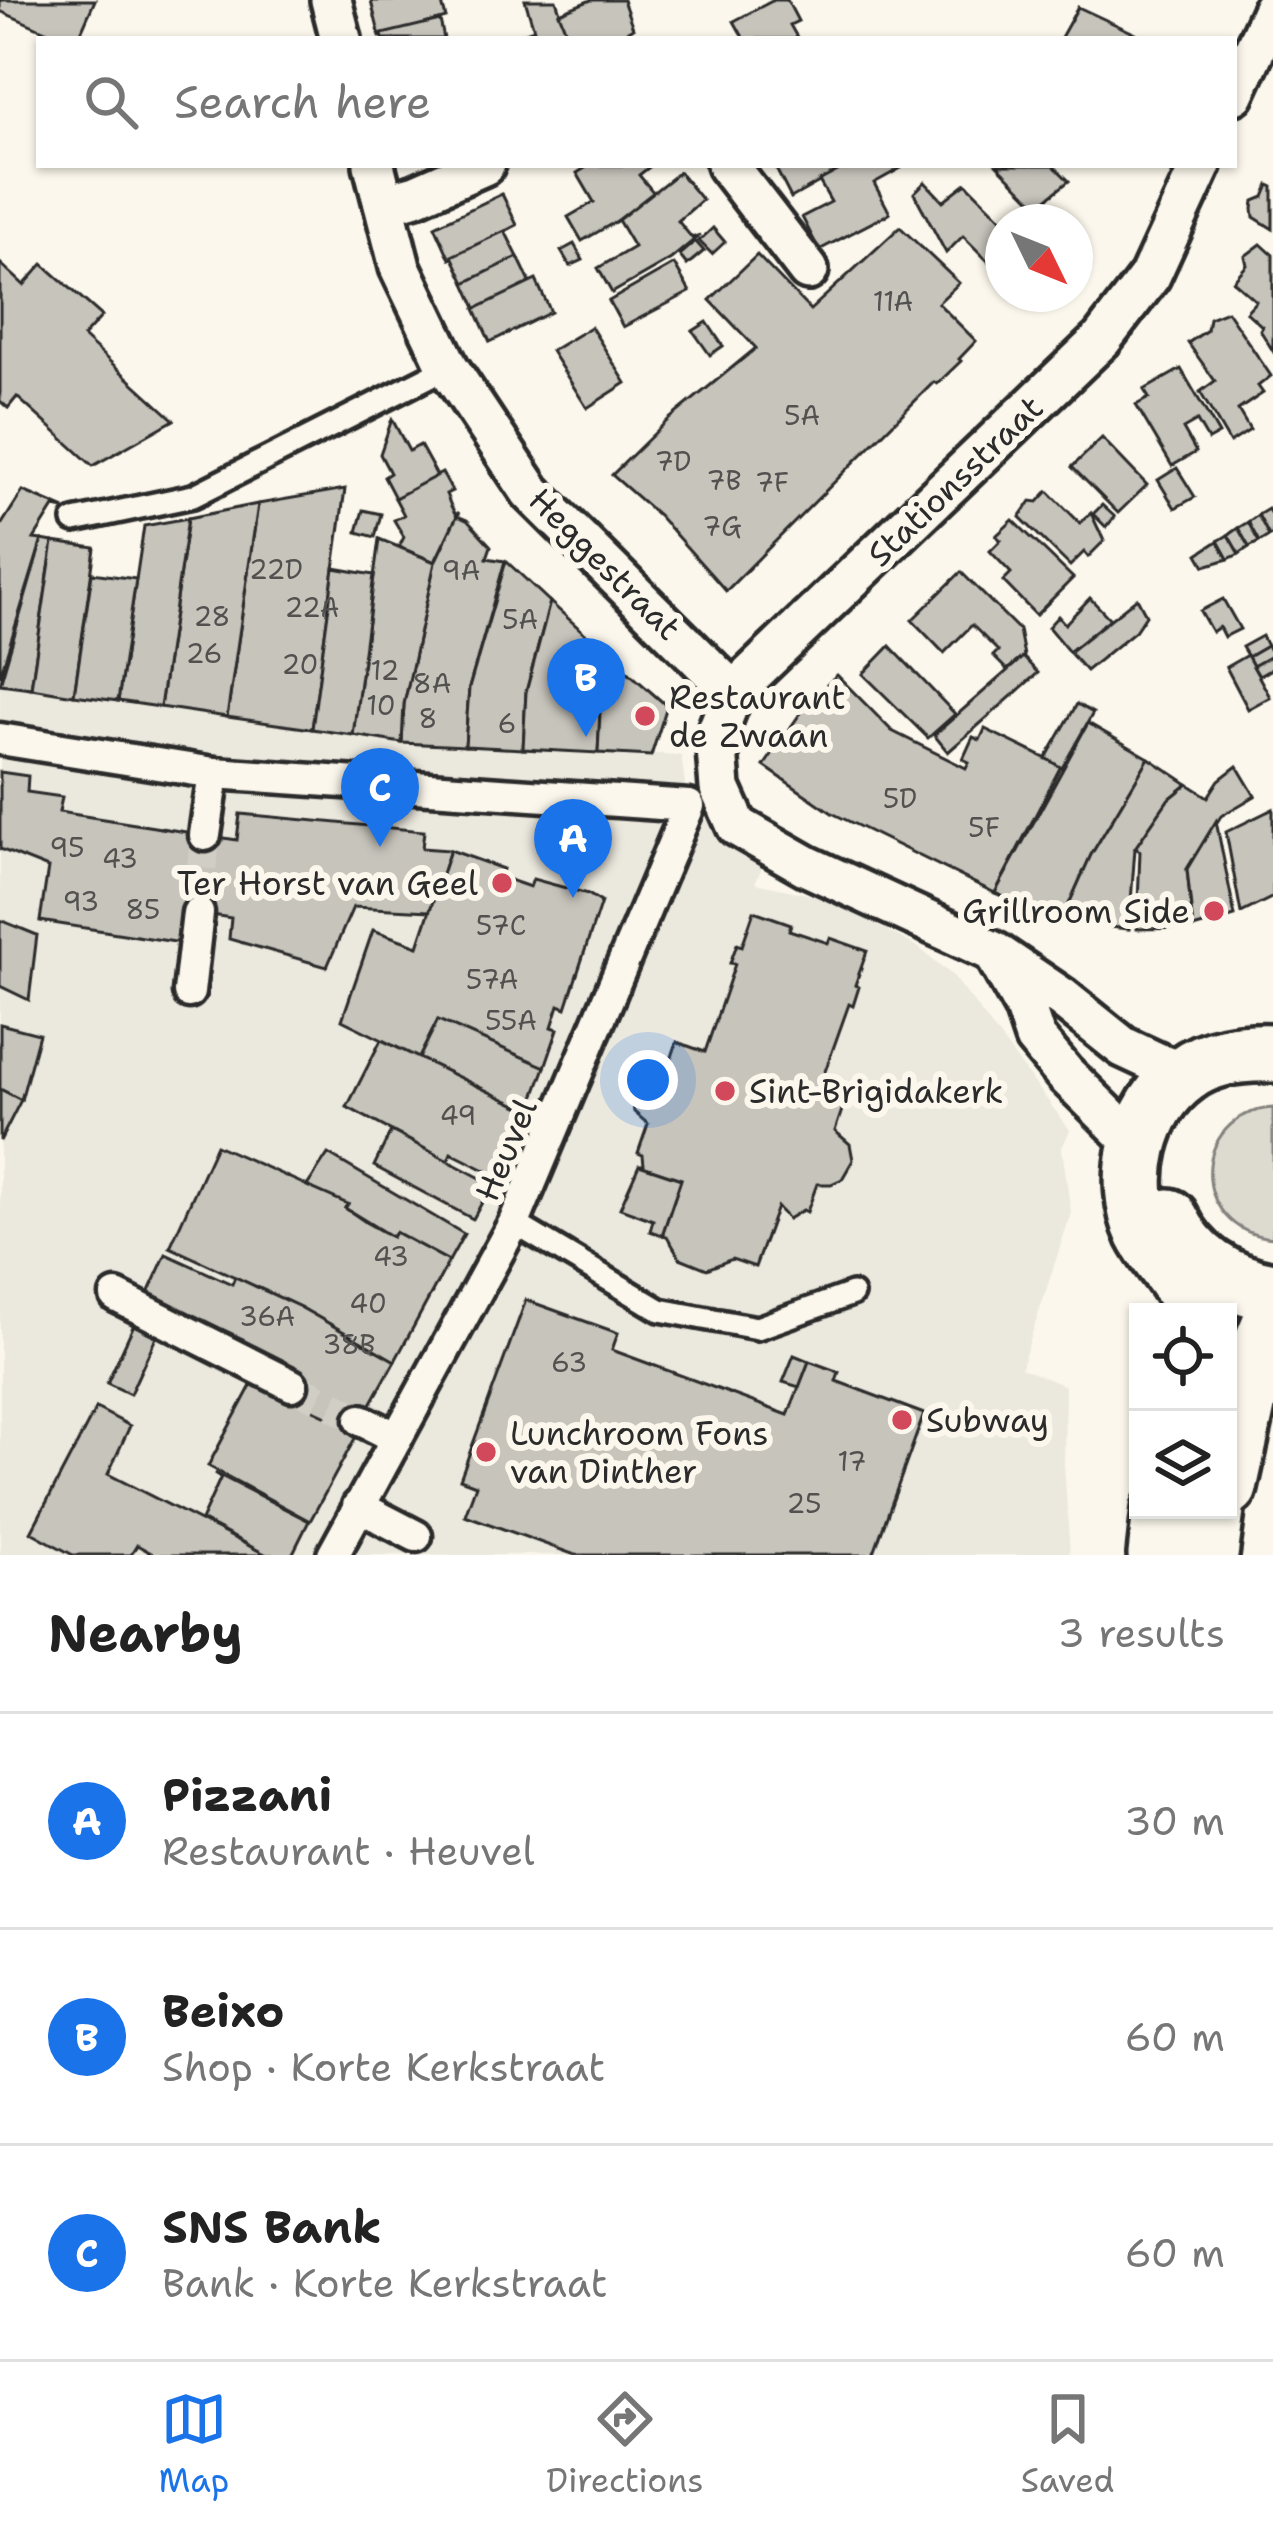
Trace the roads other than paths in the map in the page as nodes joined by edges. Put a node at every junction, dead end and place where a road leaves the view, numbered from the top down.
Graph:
1 (331, 0) edge
2 (1273, 9) edge
3 (340, 36) edge
4 (1237, 87) edge
5 (375, 168) edge
6 (477, 168) edge
7 (729, 168) edge
8 (1200, 168) edge
9 (384, 204) junction
10 (808, 270) dead end
11 (448, 367) junction
12 (74, 521) dead end
13 (733, 692) junction
14 (0, 739) edge
15 (214, 773) junction
16 (705, 797) junction
17 (205, 835) tunnel mouth
18 (198, 913) tunnel mouth
19 (994, 952) junction
20 (189, 992) dead end
21 (1273, 1053) edge
22 (1273, 1082) edge
23 (1161, 1118) junction
24 (514, 1223) junction
25 (1270, 1293) edge
26 (852, 1294) dead end
27 (116, 1296) dead end
28 (1189, 1303) edge
29 (1237, 1365) edge
30 (292, 1385) tunnel mouth
31 (362, 1420) tunnel mouth
32 (397, 1438) junction
33 (1237, 1446) edge
34 (358, 1506) junction
35 (1161, 1519) edge
36 (1214, 1519) edge
37 (416, 1536) dead end
38 (333, 1555) edge
39 (1157, 1555) edge
40 (1209, 1555) edge

1 - 3 street
2 - 4 street
5 - 9 street, Heggestraat
6 - 9 street
7 - 10 street
8 - 13 street, Stationsstraat
9 - 11 street, Heggestraat
11 - 12 lane
11 - 13 street, Heggestraat
13 - 16 street
14 - 15 street
15 - 16 street
15 - 17 street
16 - 19 street
16 - 24 street, Heuvel
18 - 20 street
19 - 23 street
19 - 23 street
21 - 23 main road
22 - 23 main road
23 - 25 main road
23 - 28 main road
24 - 26 lane
24 - 32 street, Heuvel
25 - 29 main road
25 - 33 main road
27 - 30 street
31 - 32 street
32 - 34 street, Heuvel
34 - 37 street
34 - 38 street, Heuvel
35 - 39 main road
36 - 40 main road

